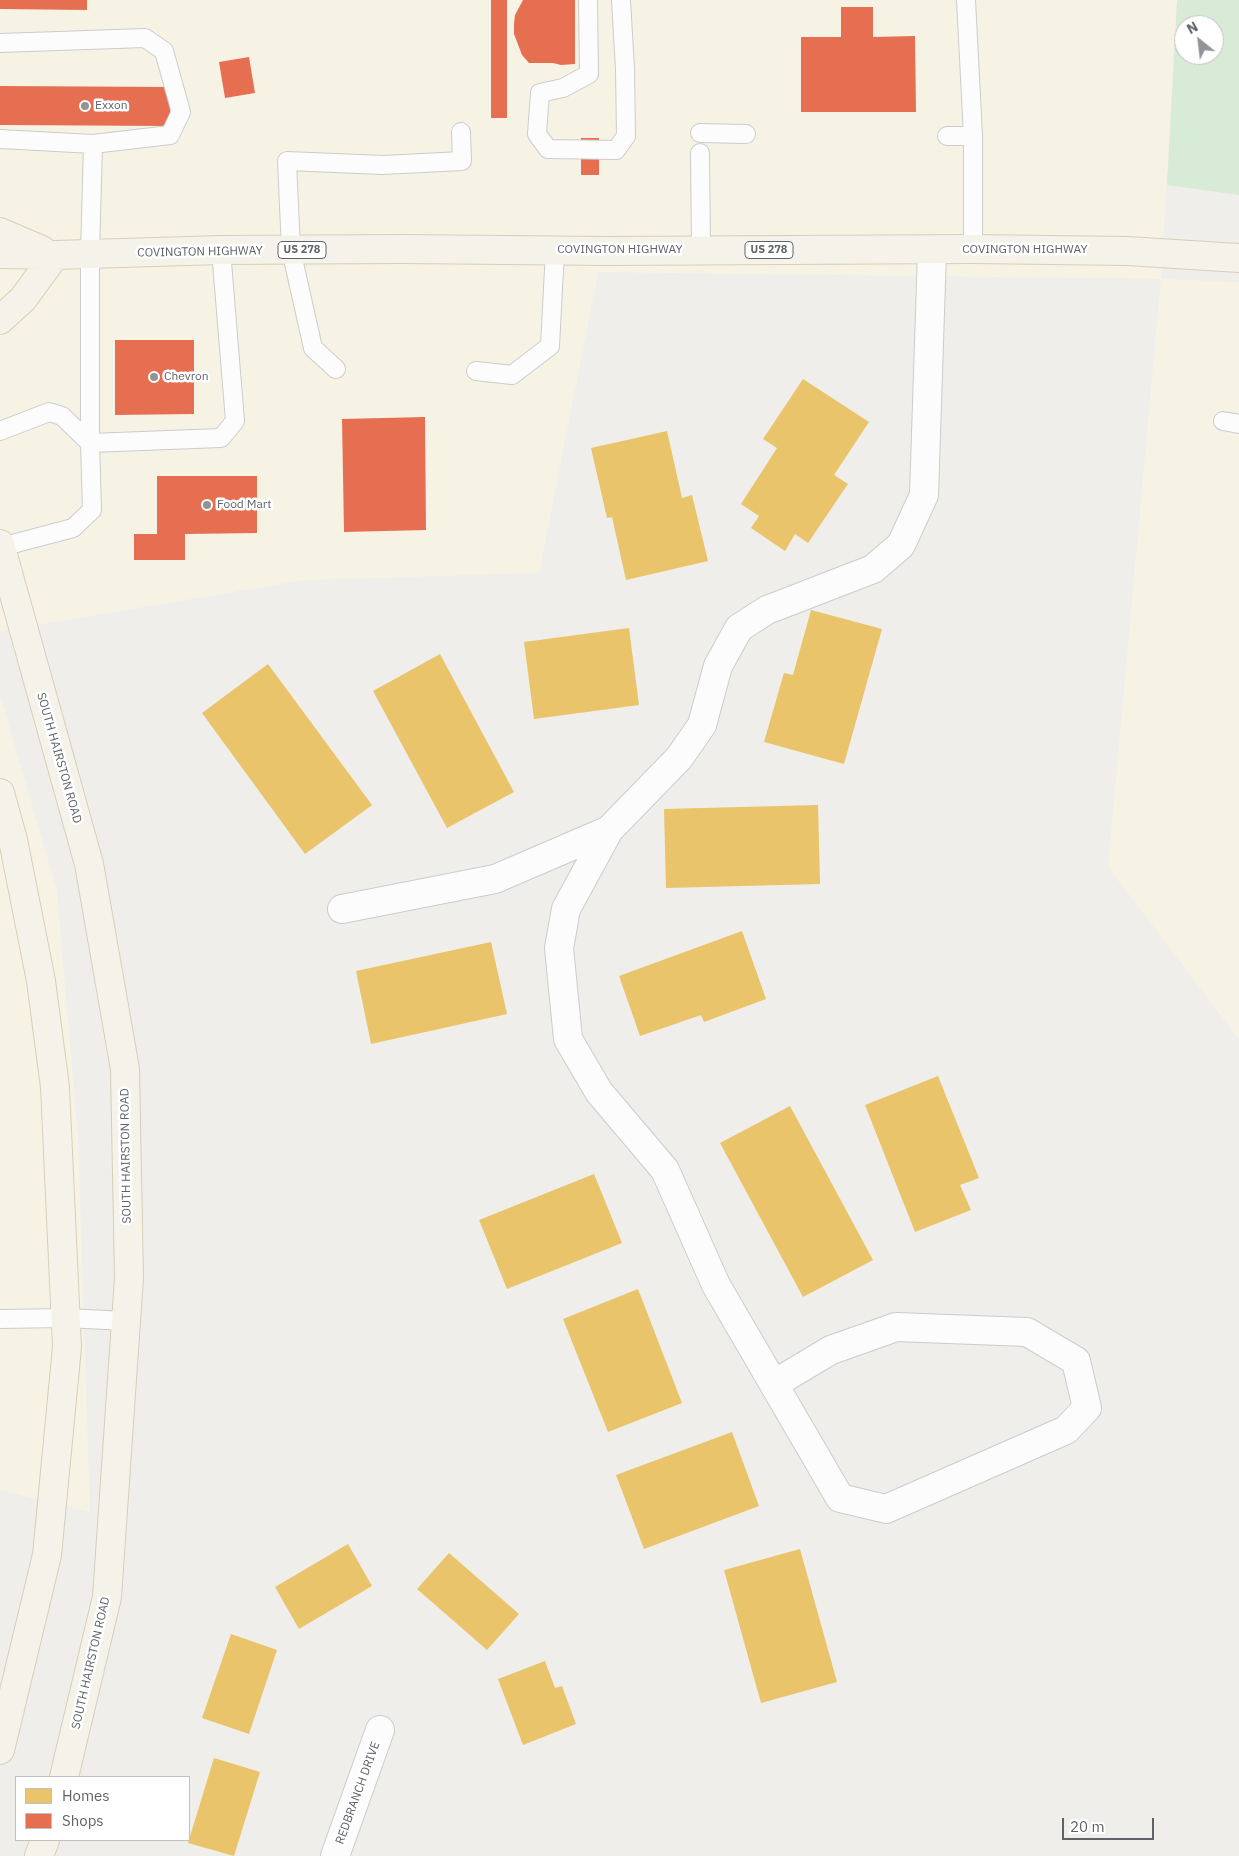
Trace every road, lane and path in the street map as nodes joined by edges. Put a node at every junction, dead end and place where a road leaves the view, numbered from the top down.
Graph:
1 (588, 0) edge
2 (621, 0) edge
3 (966, 0) edge
4 (0, 43) edge
5 (461, 132) dead end
6 (700, 133) dead end
7 (746, 134) dead end
8 (947, 136) dead end
9 (973, 136) junction
10 (0, 139) edge
11 (93, 144) junction
12 (700, 153) dead end
13 (0, 232) edge
14 (973, 249) junction
15 (221, 250) junction
16 (291, 250) junction
17 (555, 250) junction
18 (701, 250) junction
19 (932, 251) junction
20 (0, 254) edge
21 (90, 254) junction
22 (55, 255) junction
23 (1239, 258) edge
24 (0, 320) edge
25 (336, 369) dead end
26 (476, 370) dead end
27 (0, 431) edge
28 (90, 443) junction
29 (0, 546) edge
30 (0, 793) edge
31 (609, 830) junction
32 (342, 909) dead end
33 (65, 1318) junction
34 (0, 1319) edge
35 (126, 1321) junction
36 (774, 1384) junction
37 (380, 1730) dead end
38 (0, 1750) edge
39 (64, 1776) edge
40 (45, 1841) edge
41 (39, 1856) edge
42 (335, 1856) edge

1 - 2 lane
3 - 9 lane
4 - 11 lane
5 - 16 lane
6 - 7 lane
8 - 9 lane
9 - 14 lane
10 - 11 lane
11 - 21 lane
12 - 18 lane
13 - 22 main road
14 - 19 main road, COVINGTON HIGHWAY / US 278
14 - 23 main road, COVINGTON HIGHWAY / US 278
15 - 16 main road, COVINGTON HIGHWAY / US 278
15 - 21 main road, COVINGTON HIGHWAY / US 278
15 - 28 lane
16 - 17 main road, COVINGTON HIGHWAY / US 278
16 - 25 lane
17 - 18 main road, COVINGTON HIGHWAY / US 278
17 - 26 lane
18 - 19 main road, COVINGTON HIGHWAY / US 278
19 - 31 street
20 - 22 main road, COVINGTON HIGHWAY / US 278
21 - 22 main road, COVINGTON HIGHWAY / US 278
21 - 28 lane
22 - 24 main road
27 - 28 lane
28 - 29 lane
29 - 35 main road, SOUTH HAIRSTON ROAD
30 - 33 main road
31 - 32 street
31 - 36 street
33 - 34 lane
33 - 35 lane
33 - 38 main road
35 - 39 main road, SOUTH HAIRSTON ROAD
36 - 36 street
37 - 42 street, REDBRANCH DRIVE
40 - 41 main road

